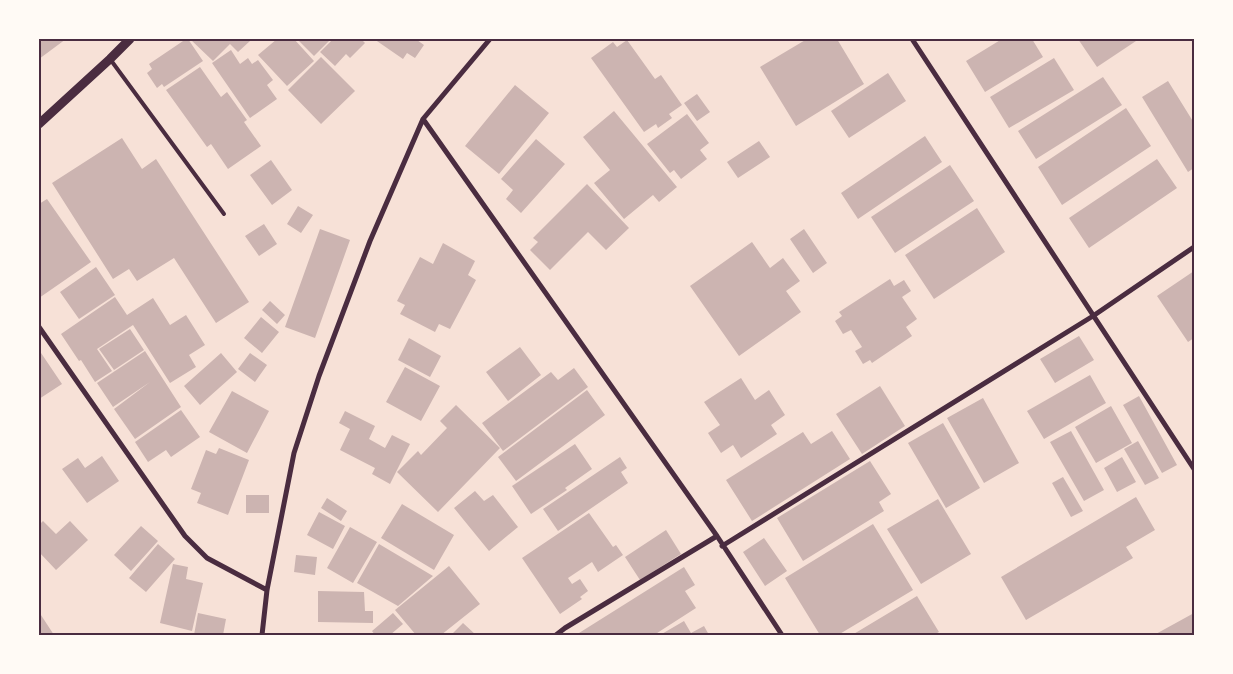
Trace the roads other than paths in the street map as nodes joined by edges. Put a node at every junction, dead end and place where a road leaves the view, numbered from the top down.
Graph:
1 (130, 39) edge
2 (490, 39) edge
3 (912, 39) edge
4 (110, 59) junction
5 (423, 119) junction
6 (39, 124) edge
7 (224, 214) dead end
8 (1194, 246) edge
9 (1093, 316) junction
10 (39, 327) edge
11 (1194, 469) edge
12 (717, 536) junction
13 (722, 546) junction
14 (267, 590) junction
15 (262, 635) edge
16 (556, 635) edge
17 (782, 635) edge

1 - 4 street
2 - 5 street
3 - 9 street
4 - 6 street
4 - 7 lane
5 - 12 street
5 - 14 street
8 - 9 street
9 - 11 street
9 - 13 street
10 - 14 street
12 - 13 street
12 - 16 street
13 - 17 street
14 - 15 street

